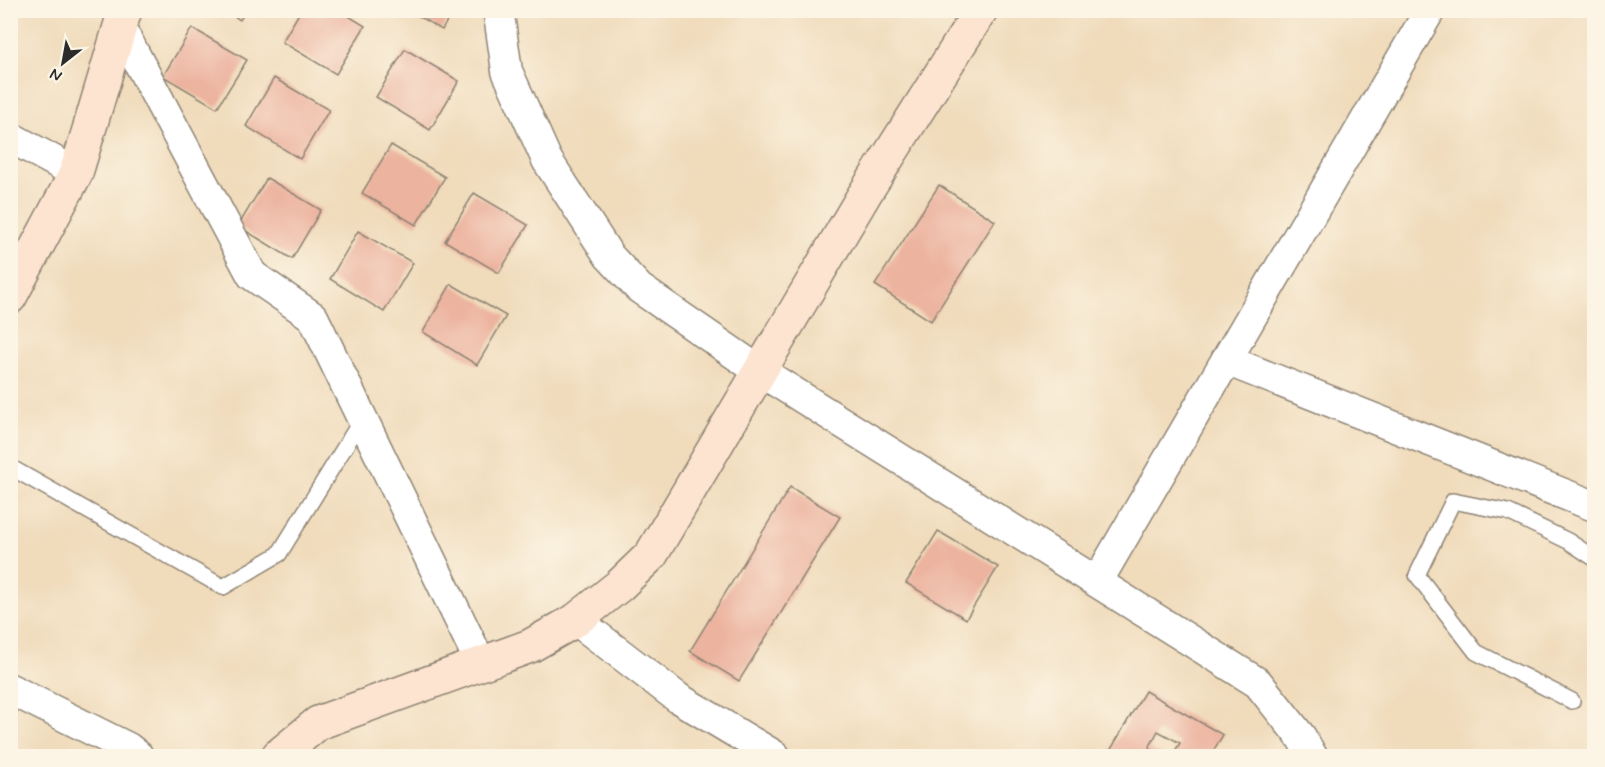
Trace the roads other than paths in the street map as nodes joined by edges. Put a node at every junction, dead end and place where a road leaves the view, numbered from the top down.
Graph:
1 (501, 10) edge
2 (1430, 10) edge
3 (979, 11) edge
4 (122, 19) edge
5 (10, 137) edge
6 (76, 173) junction
7 (10, 297) edge
8 (1226, 360) junction
9 (758, 370) junction
10 (362, 419) junction
11 (10, 467) edge
12 (1594, 506) edge
13 (1594, 558) edge
14 (1097, 582) junction
15 (576, 620) junction
16 (481, 664) junction
17 (10, 689) edge
18 (1572, 701) dead end
19 (138, 756) edge
20 (278, 756) edge
21 (775, 756) edge
22 (1312, 756) edge

1 - 9 street
2 - 8 street
3 - 9 street
4 - 6 street
4 - 10 street
5 - 6 street
6 - 7 street
8 - 12 street
8 - 14 street
9 - 14 street
9 - 15 street
10 - 11 lane
10 - 16 street
13 - 18 lane
14 - 22 street
15 - 16 street
15 - 21 street
16 - 20 street
17 - 19 street

